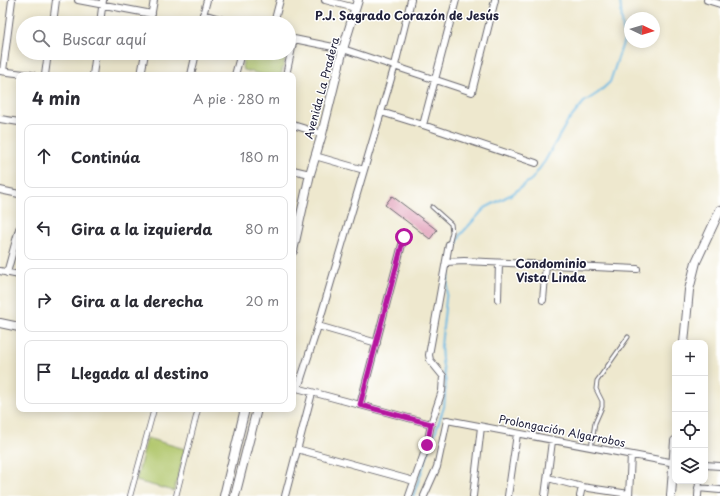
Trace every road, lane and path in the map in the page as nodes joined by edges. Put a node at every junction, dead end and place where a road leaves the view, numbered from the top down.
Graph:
1 (12, 0) edge
2 (56, 0) edge
3 (78, 0) edge
4 (154, 0) edge
5 (207, 0) edge
6 (280, 0) edge
7 (325, 0) edge
8 (358, 0) edge
9 (411, 0) edge
10 (456, 0) edge
11 (494, 0) edge
12 (707, 0) edge
13 (102, 2) edge
14 (720, 4) edge
15 (355, 8) junction
16 (152, 14) joint
17 (203, 14) joint
18 (54, 16) edge
19 (101, 16) edge
20 (210, 16) edge
21 (276, 16) edge
22 (0, 33) edge
23 (7, 34) junction
24 (296, 39) edge
25 (343, 49) junction
26 (47, 60) edge
27 (95, 60) edge
28 (144, 60) edge
29 (194, 60) edge
30 (239, 60) edge
31 (288, 60) edge
32 (394, 65) junction
33 (2, 71) edge
34 (45, 72) edge
35 (93, 72) edge
36 (142, 72) edge
37 (192, 72) edge
38 (236, 72) edge
39 (286, 72) edge
40 (16, 73) edge
41 (435, 80) junction
42 (381, 112) junction
43 (0, 119) edge
44 (16, 122) edge
45 (423, 125) junction
46 (296, 126) edge
47 (322, 134) junction
48 (315, 156) junction
49 (536, 163) dead end
50 (364, 170) junction
51 (296, 171) edge
52 (310, 174) junction
53 (0, 190) edge
54 (16, 193) edge
55 (432, 207) dead end
56 (720, 212) edge
57 (296, 237) edge
58 (404, 237) dead end
59 (16, 240) edge
60 (448, 244) joint
61 (449, 262) junction
62 (500, 263) junction
63 (546, 265) junction
64 (637, 269) dead end
65 (0, 272) edge
66 (7, 273) junction
67 (16, 274) edge
68 (498, 299) dead end
69 (544, 300) dead end
70 (0, 323) edge
71 (16, 326) edge
72 (318, 326) junction
73 (628, 337) dead end
74 (684, 340) edge
75 (377, 343) junction
76 (296, 387) edge
77 (312, 393) junction
78 (360, 405) junction
79 (153, 412) edge
80 (197, 412) edge
81 (244, 412) edge
82 (256, 412) edge
83 (431, 424) junction
84 (481, 427) junction
85 (517, 434) junction
86 (552, 441) junction
87 (297, 448) junction
88 (591, 448) junction
89 (631, 455) junction
90 (672, 463) edge
91 (708, 465) edge
92 (720, 466) edge
93 (548, 478) junction
94 (414, 481) junction
95 (673, 484) edge
96 (699, 484) edge
97 (582, 487) junction
98 (698, 488) junction
99 (720, 490) edge
100 (629, 495) edge
101 (130, 496) edge
102 (176, 496) edge
103 (224, 496) edge
104 (235, 496) edge
105 (285, 496) edge
106 (409, 496) edge
107 (424, 496) edge
108 (473, 496) edge
109 (508, 496) edge
110 (545, 496) edge
111 (580, 496) edge
112 (672, 496) edge
113 (698, 496) edge

1 - 23 street
2 - 18 street
3 - 13 street
4 - 16 street
5 - 17 street
6 - 21 street
7 - 15 street
8 - 15 street, Avenida La Pradera
9 - 32 street
10 - 41 street
11 - 41 street
12 - 14 street
13 - 16 street
13 - 19 street
15 - 25 street, Avenida La Pradera
17 - 20 street
22 - 23 street
23 - 33 street
24 - 25 street
25 - 32 street
25 - 47 street, Avenida La Pradera
26 - 34 street
27 - 35 street
28 - 36 street
29 - 37 street
30 - 38 street
31 - 39 street
32 - 41 street
32 - 42 street
33 - 40 street
41 - 45 street
42 - 45 street
42 - 50 street
43 - 44 street
45 - 49 street
46 - 47 street
47 - 48 street, Avenida La Pradera
48 - 50 street
48 - 52 street, Avenida La Pradera
50 - 72 street
51 - 52 street
52 - 57 street, Avenida La Pradera
53 - 54 street
55 - 60 lane
56 - 74 street
58 - 75 street
59 - 66 street
60 - 61 street
61 - 62 street
61 - 83 street
62 - 63 street
62 - 68 street
63 - 64 street
63 - 69 street
65 - 66 street
66 - 67 street
70 - 71 street
72 - 75 street
72 - 76 street
73 - 88 lane
75 - 78 street
76 - 77 street
77 - 78 street
77 - 87 street
78 - 83 street
79 - 101 street
80 - 102 street
81 - 103 street
82 - 104 street
83 - 94 street
84 - 85 street, Prolongación Algarrobos
84 - 107 street, Prolongación Algarrobos
84 - 108 street
85 - 86 street, Prolongación Algarrobos
85 - 109 street
86 - 88 street, Prolongación Algarrobos
86 - 93 street
87 - 94 street
87 - 105 street
88 - 89 street, Prolongación Algarrobos
89 - 90 street, Prolongación Algarrobos
89 - 100 street
91 - 92 street
93 - 97 street
93 - 110 street
94 - 106 street
95 - 112 street
96 - 98 street
97 - 100 street
97 - 111 street
98 - 99 street
98 - 113 street

